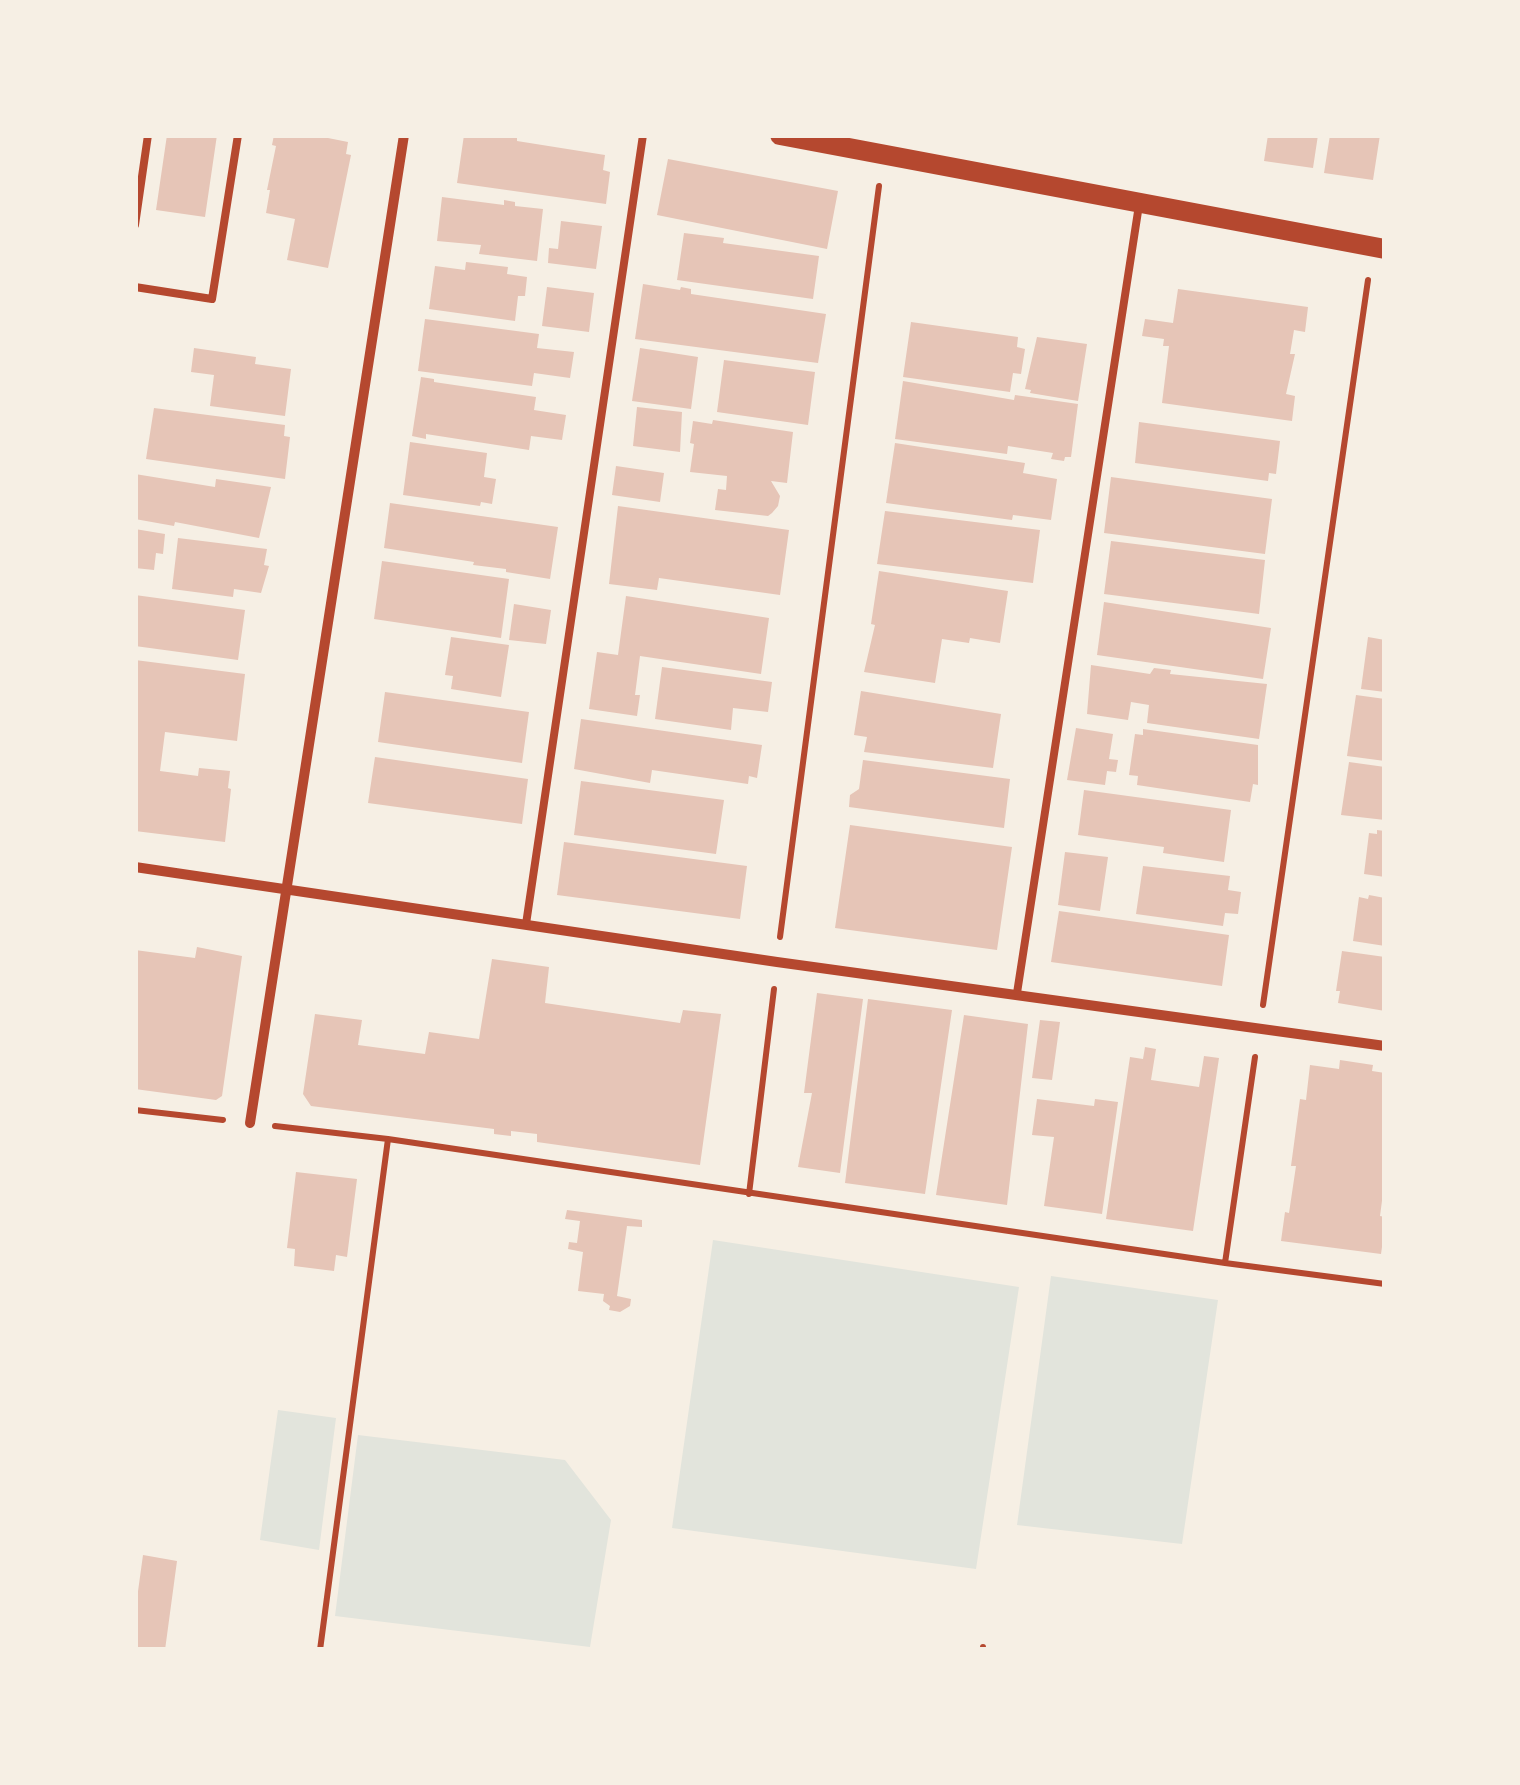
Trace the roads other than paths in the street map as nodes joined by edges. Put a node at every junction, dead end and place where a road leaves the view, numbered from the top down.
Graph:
1 (148, 135) edge
2 (238, 135) edge
3 (404, 135) edge
4 (643, 135) edge
5 (780, 135) edge
6 (1139, 205) junction
7 (135, 226) edge
8 (1379, 248) edge
9 (135, 287) edge
10 (135, 867) edge
11 (284, 889) junction
12 (526, 924) junction
13 (1017, 993) junction
14 (1385, 1046) edge
15 (250, 1123) road end

1 - 7 lane
2 - 9 lane
3 - 11 street
4 - 12 lane
5 - 6 main road
6 - 8 main road
6 - 13 lane
10 - 11 street
11 - 12 street
11 - 15 street
12 - 13 street
13 - 14 street

